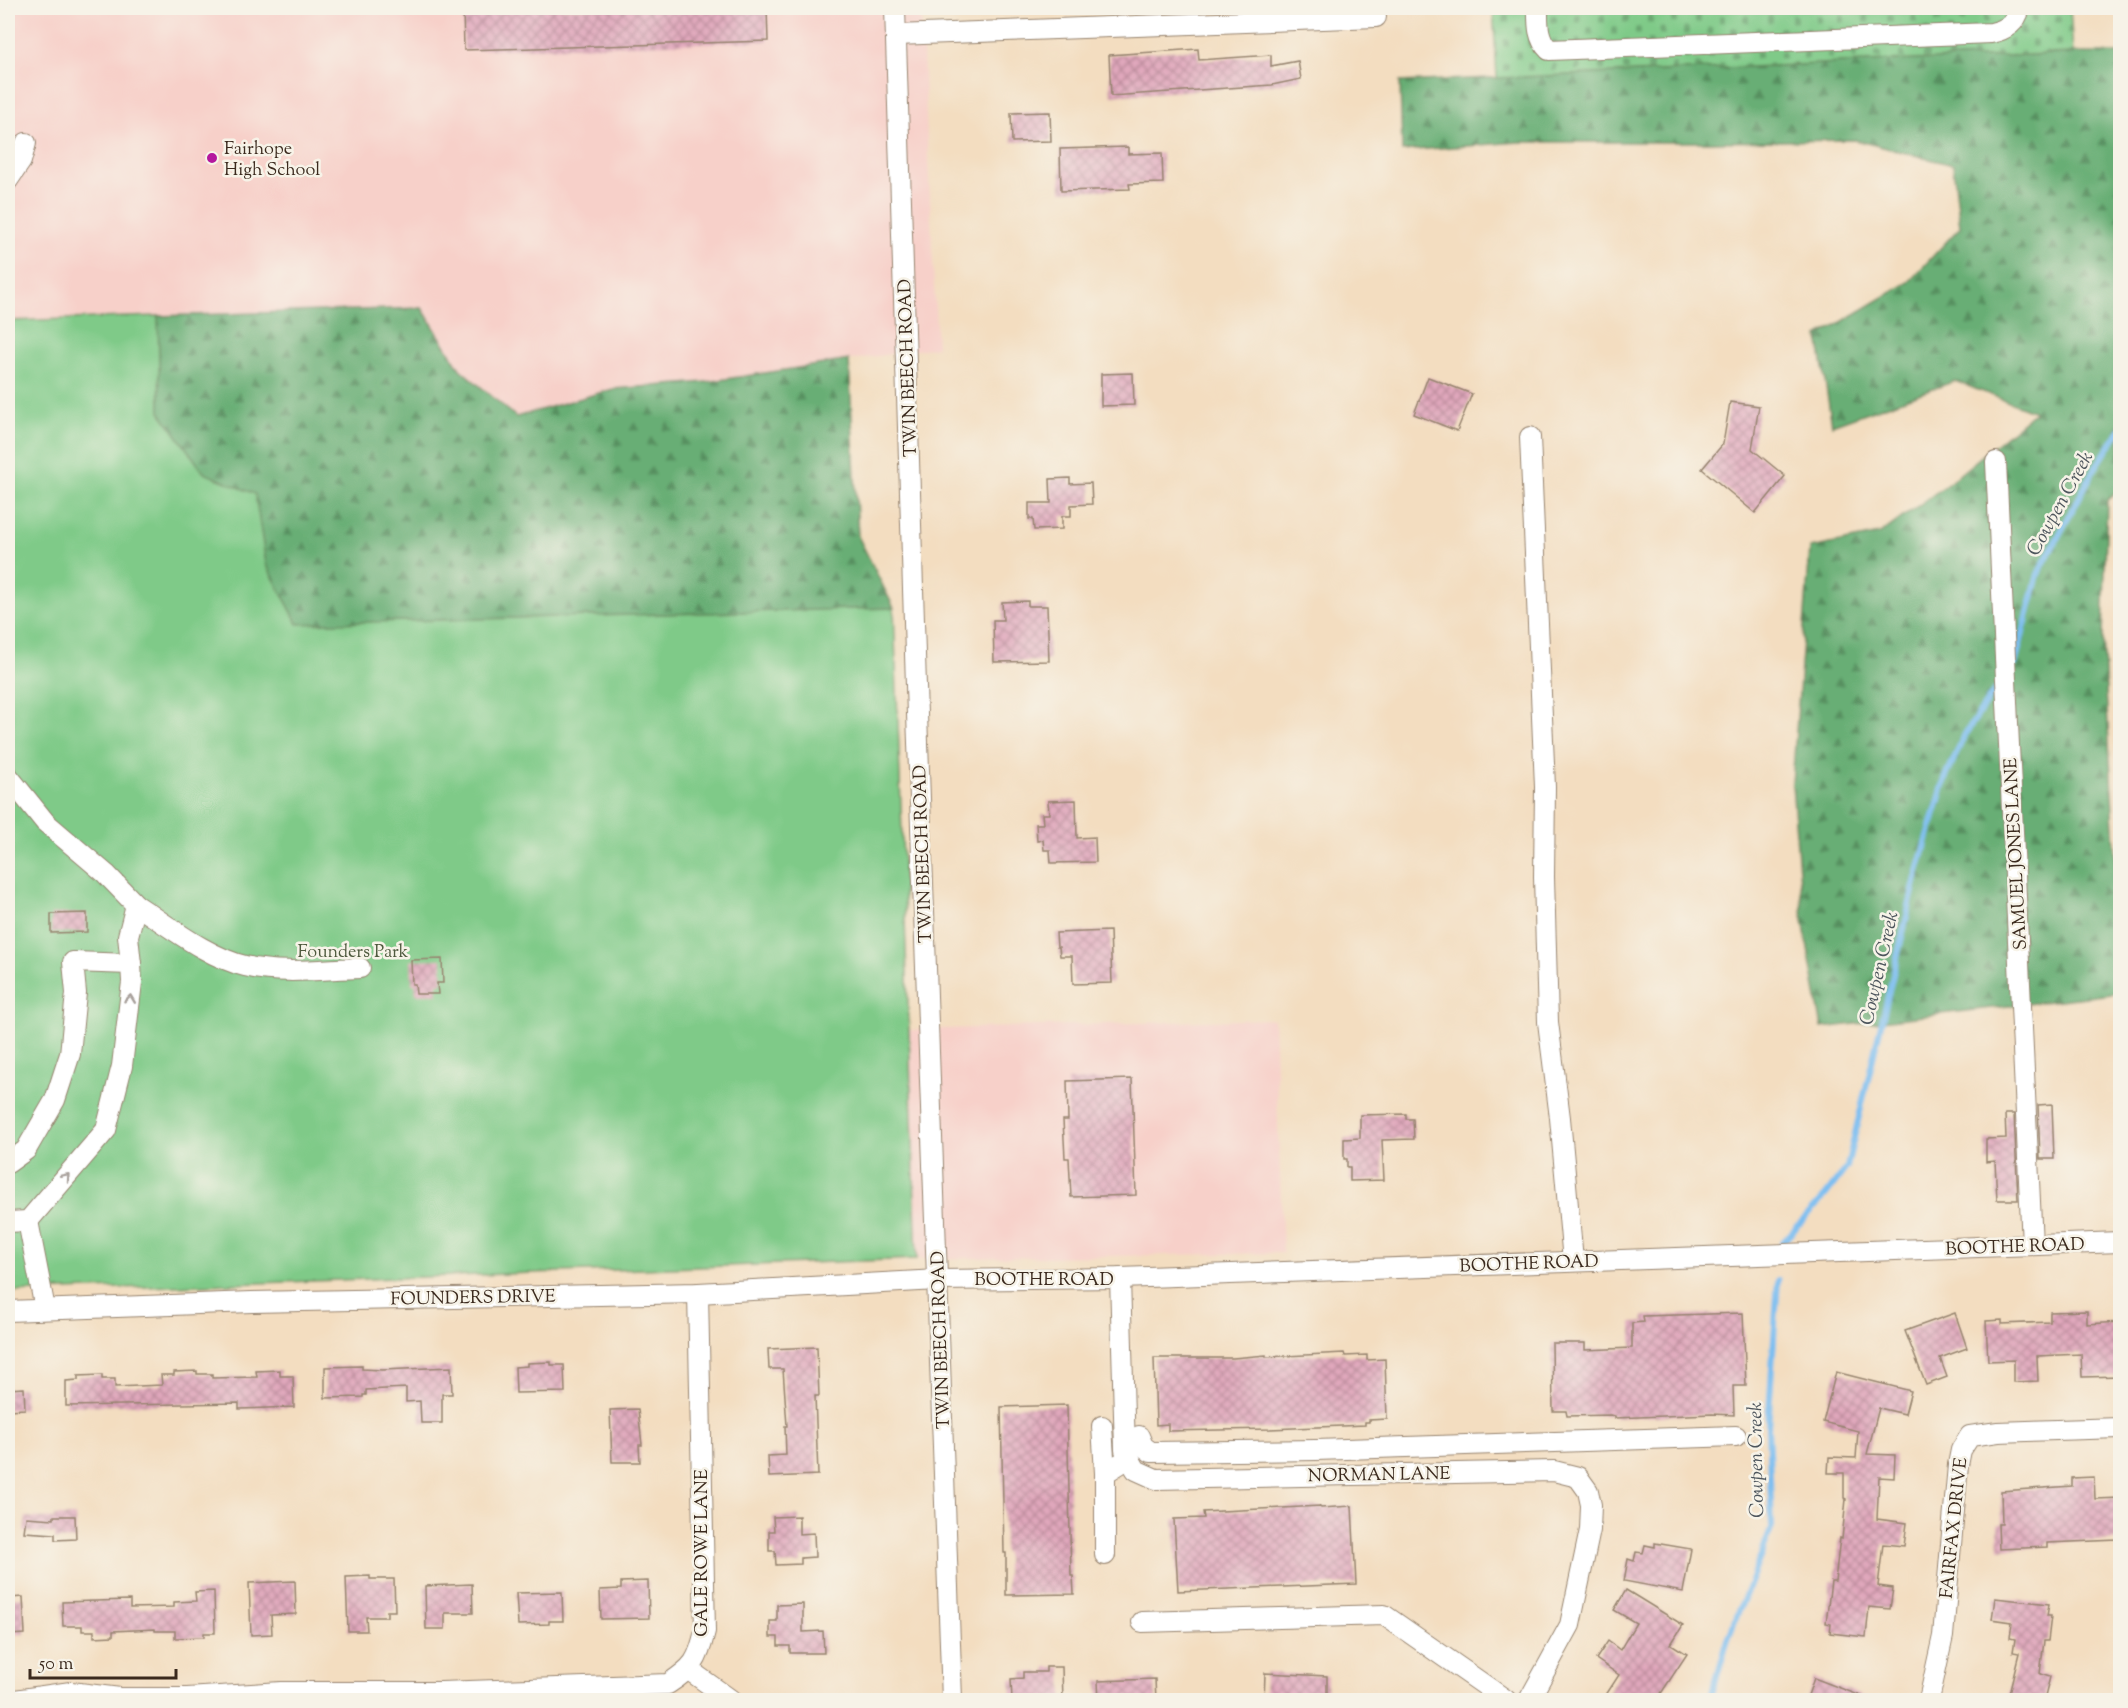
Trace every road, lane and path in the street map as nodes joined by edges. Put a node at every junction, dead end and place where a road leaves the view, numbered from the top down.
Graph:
1 (895, 8) edge
2 (1538, 8) edge
3 (2020, 8) edge
4 (1376, 17) dead end
5 (896, 35) junction
6 (26, 143) dead end
7 (8, 180) edge
8 (1530, 437) dead end
9 (1996, 462) dead end
10 (8, 776) edge
11 (136, 905) junction
12 (131, 964) junction
13 (360, 968) dead end
14 (8, 1163) edge
15 (28, 1221) junction
16 (8, 1222) edge
17 (2121, 1242) edge
18 (2032, 1245) junction
19 (1573, 1261) junction
20 (1120, 1278) junction
21 (938, 1280) junction
22 (698, 1293) junction
23 (45, 1309) junction
24 (8, 1311) edge
25 (1102, 1426) dead end
26 (2121, 1428) edge
27 (1139, 1436) dead end
28 (1736, 1436) dead end
29 (1555, 1443) junction
30 (1129, 1458) junction
31 (1540, 1471) junction
32 (1105, 1473) junction
33 (1105, 1555) dead end
34 (1142, 1622) dead end
35 (689, 1670) junction
36 (15, 1701) edge
37 (731, 1701) edge
38 (952, 1701) edge
39 (1506, 1701) edge
40 (1529, 1701) edge
41 (1929, 1701) edge

1 - 5 street, TWIN BEECH ROAD
2 - 3 street
4 - 5 street
5 - 21 street, TWIN BEECH ROAD
6 - 7 street
8 - 19 street
9 - 18 street, SAMUEL JONES LANE
10 - 11 street
11 - 12 street
11 - 13 street
12 - 14 street
15 -> 12 street
15 - 16 street
15 - 23 street
17 - 18 street, BOOTHE ROAD
18 - 19 street, BOOTHE ROAD
19 - 20 street, BOOTHE ROAD
20 - 21 street, BOOTHE ROAD
20 - 30 street
21 - 22 street, FOUNDERS DRIVE
21 - 38 street, TWIN BEECH ROAD
22 - 23 street, FOUNDERS DRIVE
22 - 35 street, GALE ROWE LANE
23 - 24 street, FOUNDERS DRIVE
25 - 32 street
26 - 41 street, FAIRFAX DRIVE
27 - 29 street
28 - 29 street
29 - 31 street
30 - 31 street, NORMAN LANE
30 - 32 street
31 - 40 street, NORMAN LANE
32 - 33 street
34 - 39 street
35 - 36 street
35 - 37 street

